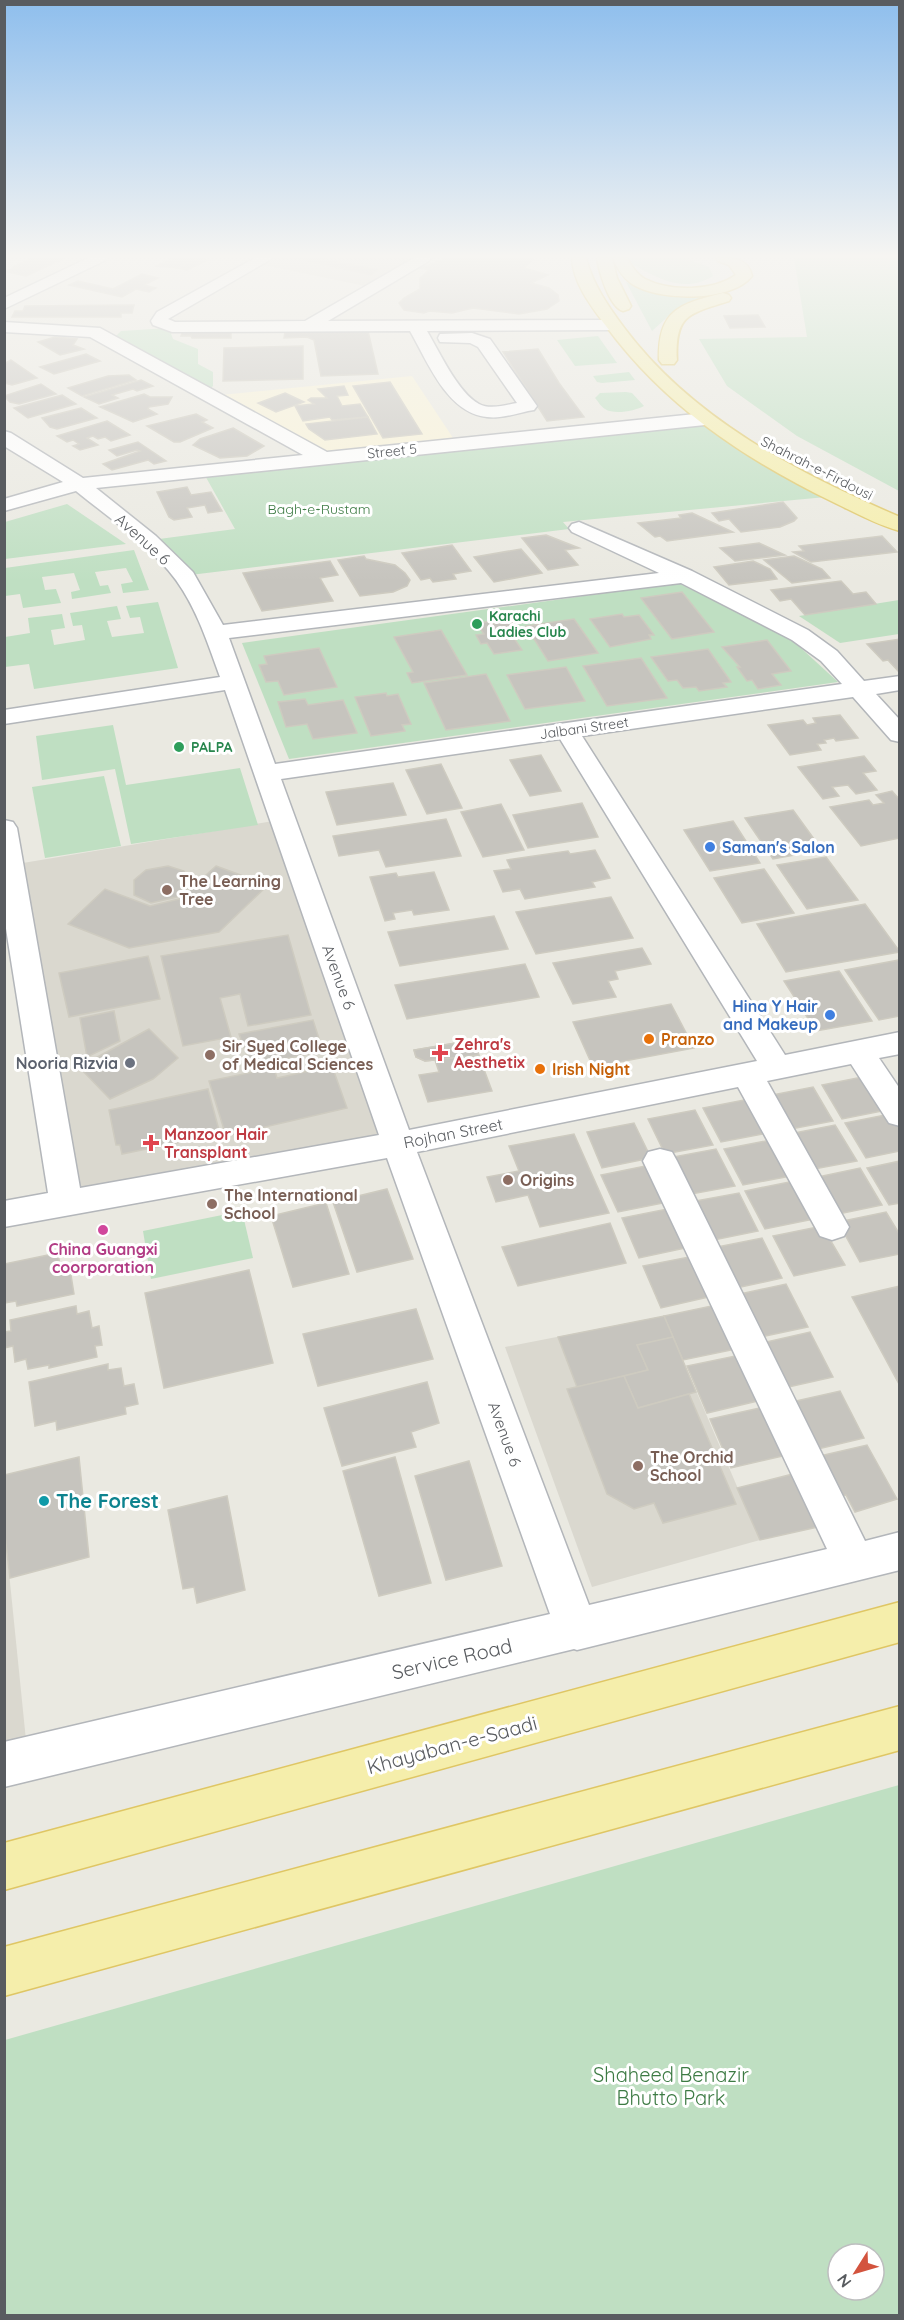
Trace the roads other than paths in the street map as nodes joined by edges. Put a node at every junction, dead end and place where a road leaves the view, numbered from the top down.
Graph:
1 (156, 366) edge
2 (439, 366) edge
3 (500, 366) edge
4 (644, 366) edge
5 (673, 366) edge
6 (705, 419) junction
7 (4, 437) edge
8 (323, 458) junction
9 (79, 484) junction
10 (4, 506) edge
11 (900, 508) edge
12 (900, 525) edge
13 (579, 528) dead end
14 (684, 576) junction
15 (216, 633) junction
16 (233, 682) junction
17 (900, 683) edge
18 (860, 689) junction
19 (4, 717) edge
20 (567, 731) junction
21 (900, 735) edge
22 (268, 773) junction
23 (4, 828) edge
24 (900, 1042) edge
25 (859, 1051) junction
26 (762, 1070) junction
27 (900, 1115) edge
28 (399, 1144) junction
29 (660, 1161) dead end
30 (66, 1203) junction
31 (4, 1214) edge
32 (832, 1227) dead end
33 (900, 1551) edge
34 (854, 1562) junction
35 (900, 1622) edge
36 (577, 1630) junction
37 (900, 1728) edge
38 (4, 1765) edge
39 (4, 1867) edge
40 (4, 1972) edge

1 - 8 street
2 - 3 street
4 - 6 main road, Shahrah-e-Firdousi
5 - 11 main road, Shahrah-e-Firdousi
6 - 8 street, Street 5
6 - 12 main road, Shahrah-e-Firdousi
7 - 9 street, Avenue 6
8 - 9 street, Street 5
9 - 10 street, Street 5
9 - 15 street, Avenue 6
13 - 14 street
14 - 15 street
14 - 18 street
15 - 16 street, Avenue 6
16 - 19 street
16 - 22 street, Avenue 6
17 - 18 street, Jalbani Street
18 - 20 street, Jalbani Street
18 - 21 street
20 - 22 street, Jalbani Street
20 - 26 street
22 - 28 street, Avenue 6
23 - 30 street
24 - 25 street, Rojhan Street
25 - 26 street, Rojhan Street
25 - 27 street
26 - 28 street, Rojhan Street
26 - 32 street
28 - 30 street, Rojhan Street
28 - 36 street, Avenue 6
29 - 34 street
30 - 31 street, Rojhan Street
33 - 34 street, Service Road
34 - 36 street, Service Road
35 - 39 main road, Khayaban-e-Saadi
36 - 38 street, Service Road
37 - 40 main road

